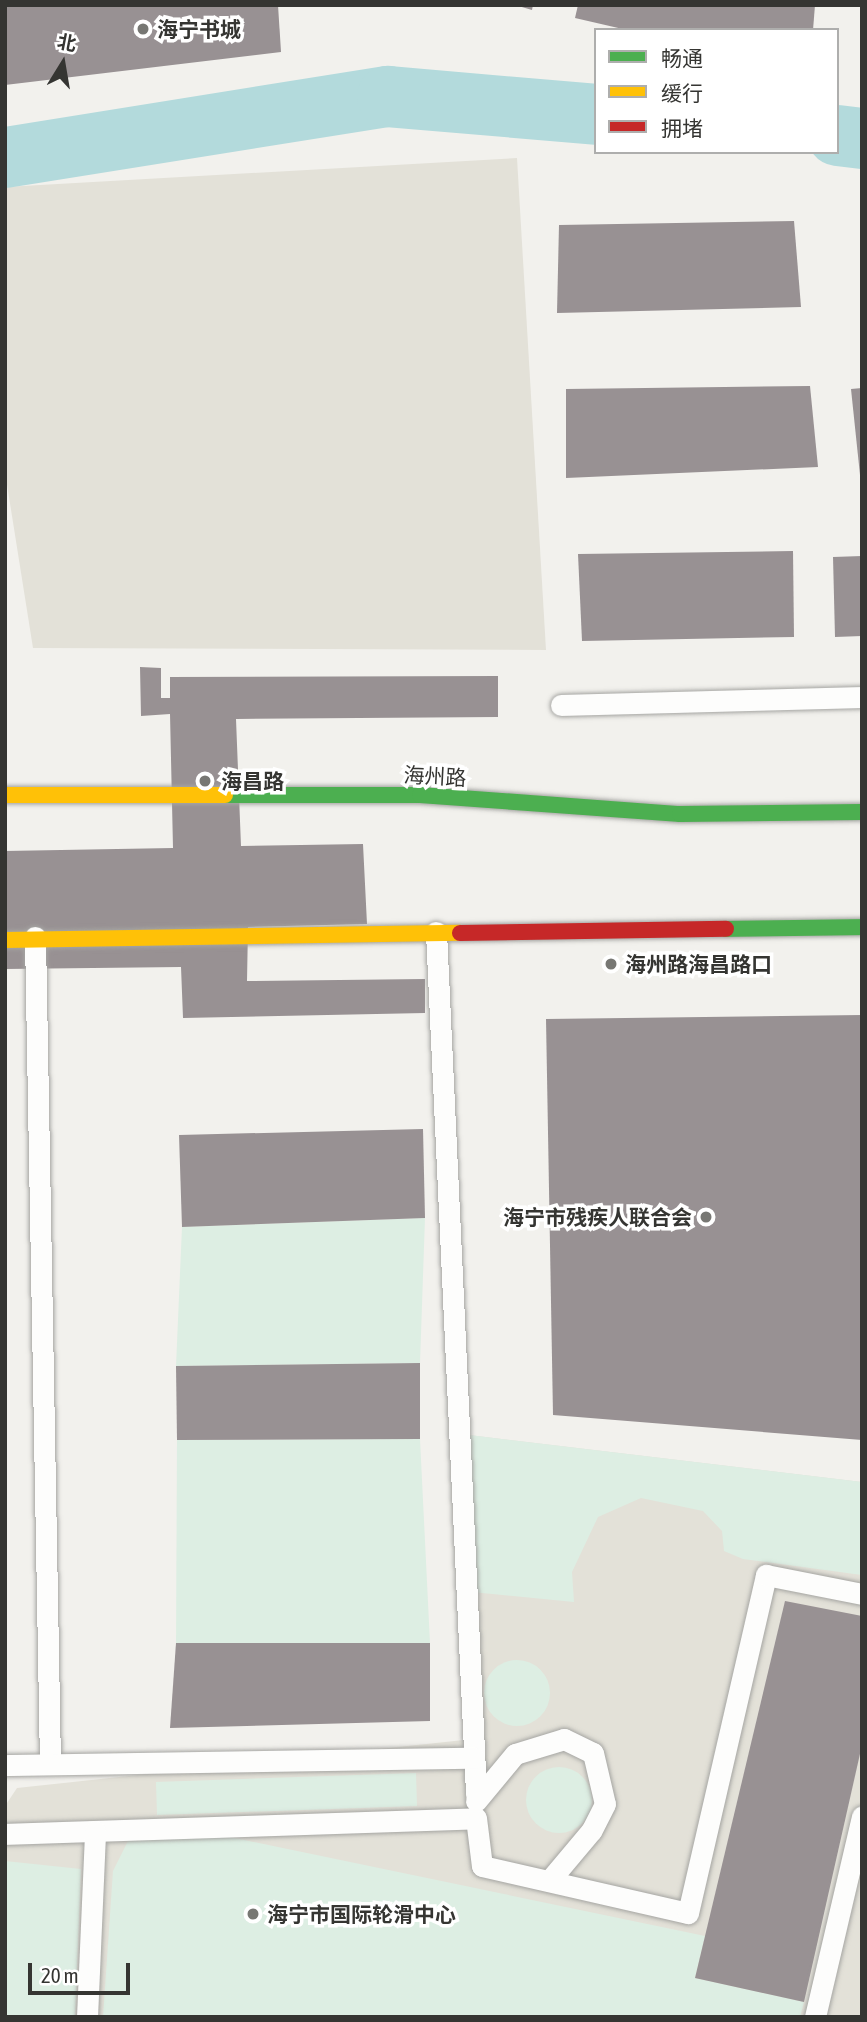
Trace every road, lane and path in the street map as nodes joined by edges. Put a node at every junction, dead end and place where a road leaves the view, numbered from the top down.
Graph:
1 (862, 697) edge
2 (561, 705) dead end
3 (5, 795) edge
4 (862, 812) edge
5 (862, 927) edge
6 (436, 932) junction
7 (34, 937) junction
8 (5, 940) edge
9 (862, 1594) edge
10 (474, 1758) junction
11 (50, 1764) junction
12 (5, 1765) edge
13 (476, 1794) junction
14 (862, 1816) edge
15 (476, 1818) junction
16 (95, 1831) junction
17 (5, 1833) edge
18 (549, 1881) junction
19 (87, 2017) edge
20 (815, 2017) edge

1 - 2 lane
3 - 4 main road, 海州路
5 - 6 main road
6 - 7 main road
6 - 10 lane
7 - 8 main road
7 - 11 lane
9 - 18 lane
10 - 11 lane
10 - 13 lane
11 - 12 lane
13 - 15 lane
13 - 18 lane
14 - 20 lane
15 - 16 lane
15 - 18 lane
16 - 17 lane
16 - 19 lane

